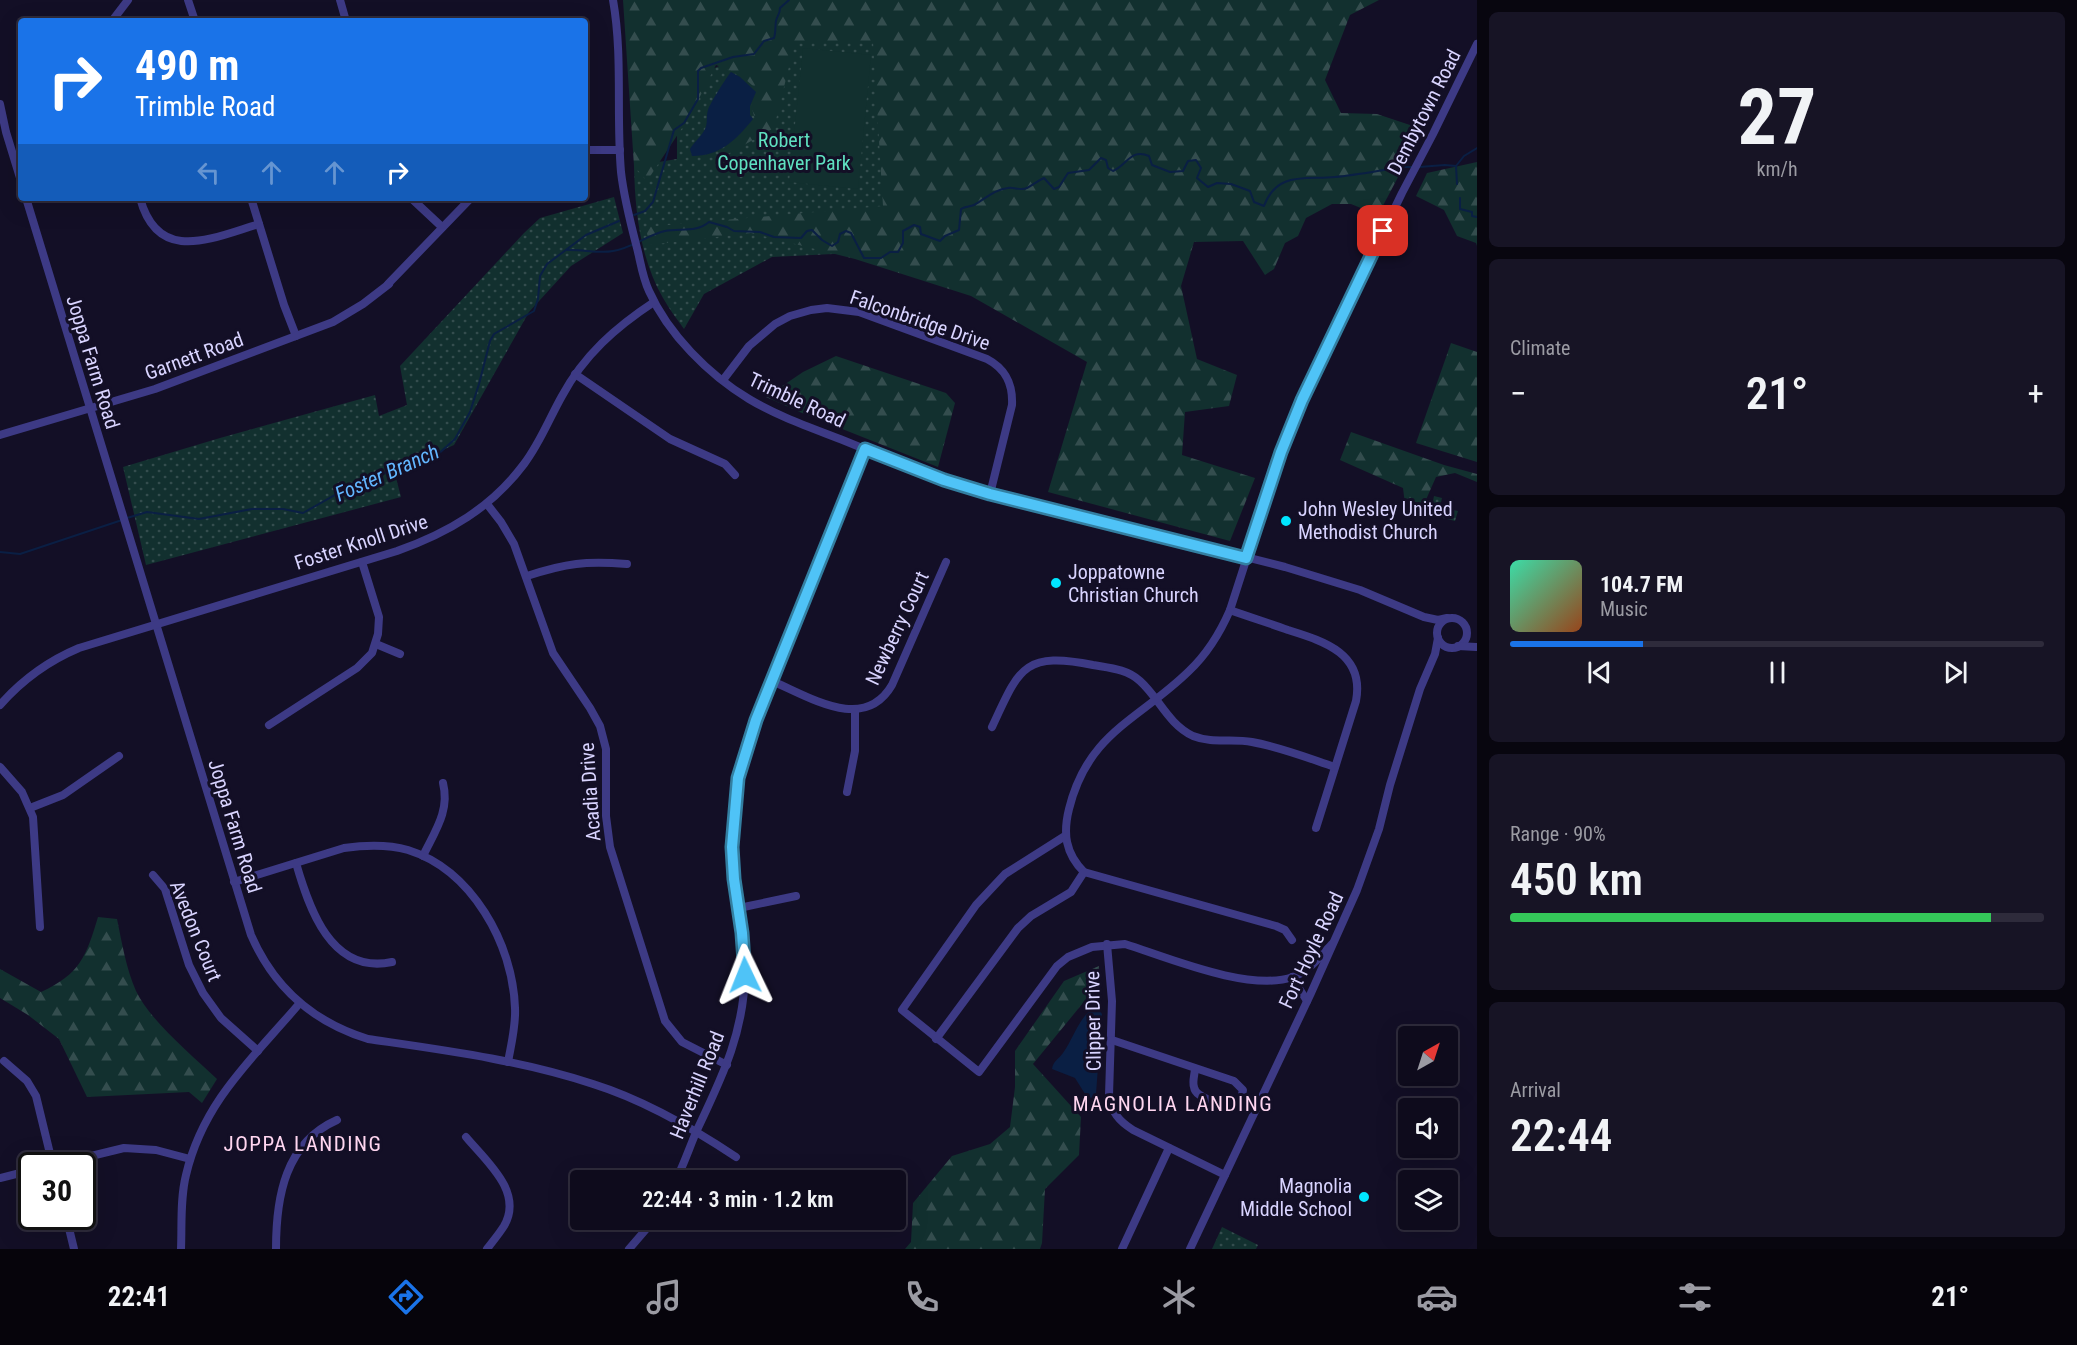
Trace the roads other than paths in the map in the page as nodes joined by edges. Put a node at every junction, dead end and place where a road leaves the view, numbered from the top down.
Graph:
1 (128, 0) edge
2 (188, 0) edge
3 (340, 0) edge
4 (614, 0) edge
5 (114, 18) edge
6 (194, 18) edge
7 (345, 18) edge
8 (1477, 44) edge
9 (0, 104) edge
10 (588, 150) edge
11 (620, 150) junction
12 (18, 171) edge
13 (27, 201) edge
14 (141, 201) edge
15 (252, 201) edge
16 (414, 201) edge
17 (468, 201) edge
18 (259, 224) junction
19 (442, 227) junction
20 (654, 302) junction
21 (296, 336) junction
22 (575, 374) junction
23 (723, 380) junction
24 (90, 410) junction
25 (0, 435) edge
26 (865, 449) junction
27 (735, 476) dead end
28 (990, 494) junction
29 (487, 504) junction
30 (1246, 558) junction
31 (362, 562) junction
32 (946, 562) dead end
33 (627, 564) dead end
34 (527, 576) junction
35 (1230, 610) junction
36 (1424, 617) junction
37 (1447, 618) junction
38 (155, 623) junction
39 (1467, 635) junction
40 (1438, 636) junction
41 (376, 645) junction
42 (1458, 646) junction
43 (1449, 647) junction
44 (1477, 648) edge
45 (400, 654) dead end
46 (1435, 654) junction
47 (772, 681) junction
48 (1155, 699) junction
49 (0, 705) edge
50 (855, 710) junction
51 (269, 725) dead end
52 (992, 727) dead end
53 (118, 756) dead end
54 (0, 767) edge
55 (1335, 767) junction
56 (443, 783) dead end
57 (847, 792) dead end
58 (30, 808) junction
59 (1316, 828) dead end
60 (1065, 836) junction
61 (423, 856) junction
62 (296, 863) junction
63 (1083, 872) junction
64 (153, 875) dead end
65 (234, 882) junction
66 (796, 896) dead end
67 (739, 908) junction
68 (40, 927) dead end
69 (1292, 940) dead end
70 (1107, 944) junction
71 (1332, 944) junction
72 (392, 962) dead end
73 (1292, 977) junction
74 (1307, 1001) junction
75 (299, 1004) junction
76 (936, 1039) junction
77 (1112, 1040) junction
78 (258, 1051) junction
79 (4, 1061) dead end
80 (508, 1062) junction
81 (728, 1065) junction
82 (1195, 1068) junction
83 (337, 1120) dead end
84 (697, 1131) junction
85 (466, 1137) dead end
86 (1169, 1148) junction
87 (49, 1152) edge
88 (96, 1155) edge
89 (736, 1157) dead end
90 (190, 1159) junction
91 (680, 1170) edge
92 (18, 1174) edge
93 (1225, 1175) junction
94 (0, 1178) edge
95 (69, 1230) edge
96 (645, 1230) edge
97 (74, 1249) edge
98 (181, 1249) edge
99 (276, 1249) edge
100 (487, 1249) edge
101 (629, 1249) edge
102 (1122, 1249) edge
103 (1190, 1249) edge

1 - 5 street
2 - 6 street
3 - 7 street
4 - 11 street, Trimble Road
8 - 30 street, Dembytown Road
9 - 12 street
10 - 11 street
11 - 20 street, Trimble Road
13 - 24 street, Joppa Farm Road
14 - 18 street
15 - 18 street
16 - 19 street
17 - 19 street, Garnett Road
18 - 21 street
19 - 21 street, Garnett Road
20 - 22 street, Foster Knoll Drive
20 - 23 street, Trimble Road
21 - 24 street, Garnett Road
22 - 27 street
22 - 29 street, Foster Knoll Drive
23 - 26 street, Trimble Road
23 - 28 street, Falconbridge Drive
24 - 25 street, Garnett Road
24 - 38 street, Joppa Farm Road
26 - 28 street, Trimble Road
26 - 47 street, Haverhill Road
28 - 30 street, Trimble Road
29 - 31 street, Foster Knoll Drive
29 - 34 street, Acadia Drive
30 - 35 street, Dembytown Road
30 - 36 street, Trimble Road
31 - 38 street, Foster Knoll Drive
31 - 41 street
32 - 50 street, Newberry Court
33 - 34 street
34 - 81 street, Acadia Drive
35 - 48 street, Dembytown Road
35 - 55 street
36 - 37 street, Trimble Road
36 - 40 street, Trimble Road
37 - 39 street
37 - 40 street
38 - 49 street, Foster Knoll Drive
38 - 65 street, Joppa Farm Road
39 - 42 street
39 - 44 street
40 - 43 street
40 - 46 street, Fort Hoyle Road
41 - 45 street
41 - 51 street
42 - 43 street
42 - 44 street
43 - 46 street
46 - 71 street, Fort Hoyle Road
47 - 50 street
47 - 67 street, Haverhill Road
48 - 52 street
48 - 55 street
48 - 60 street, Dembytown Road
50 - 57 street
53 - 58 street
54 - 58 street
55 - 59 street
56 - 61 street
58 - 68 street
60 - 63 street
60 - 76 street
61 - 62 street
61 - 80 street
62 - 65 street
62 - 72 street
63 - 69 street
63 - 76 street
64 - 78 street, Avedon Court
65 - 75 street, Joppa Farm Road
66 - 67 street
67 - 81 street, Haverhill Road
70 - 73 street
70 - 76 street
70 - 77 street, Clipper Drive
71 - 73 street
71 - 74 street, Fort Hoyle Road
73 - 74 street
74 - 93 street, Fort Hoyle Road
75 - 78 street
75 - 80 street, Joppa Farm Road
77 - 82 street
77 - 86 street, Clipper Drive
78 - 90 street
79 - 87 street
80 - 84 street, Joppa Farm Road
81 - 84 street, Haverhill Road
82 - 82 street
83 - 99 street
84 - 89 street, Joppa Farm Road
84 - 91 street, Haverhill Road
85 - 100 street
86 - 93 street, Clipper Drive
86 - 102 street
88 - 90 street
90 - 98 street
92 - 94 street
93 - 103 street, Fort Hoyle Road
95 - 97 street
96 - 101 street

